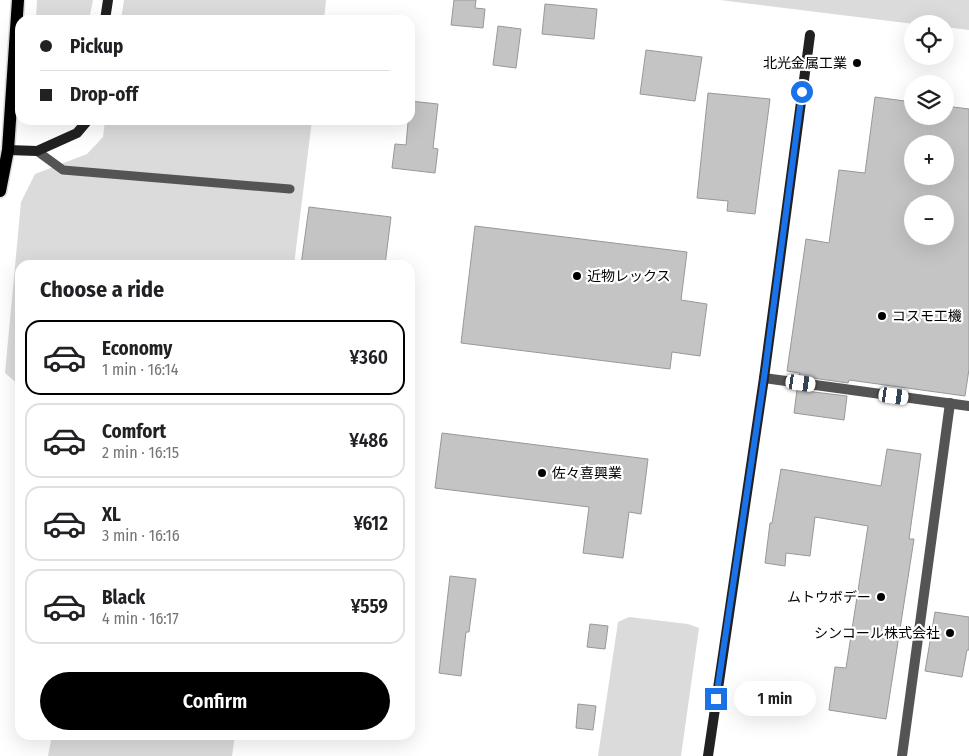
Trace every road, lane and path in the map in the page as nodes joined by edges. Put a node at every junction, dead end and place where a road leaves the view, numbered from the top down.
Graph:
1 (18, 0) edge
2 (108, 0) edge
3 (17, 15) edge
4 (106, 15) edge
5 (810, 35) dead end
6 (15, 45) edge
7 (84, 125) edge
8 (8, 150) junction
9 (37, 150) junction
10 (290, 189) dead end
11 (0, 191) edge
12 (764, 378) junction
13 (950, 403) junction
14 (969, 406) edge
15 (708, 756) edge
16 (902, 756) edge

1 - 3 main road
2 - 4 street
5 - 12 street
6 - 8 main road
7 - 9 street
8 - 9 street
8 - 11 main road
9 - 10 lane
12 - 13 street
12 - 15 street
13 - 14 street
13 - 16 street

